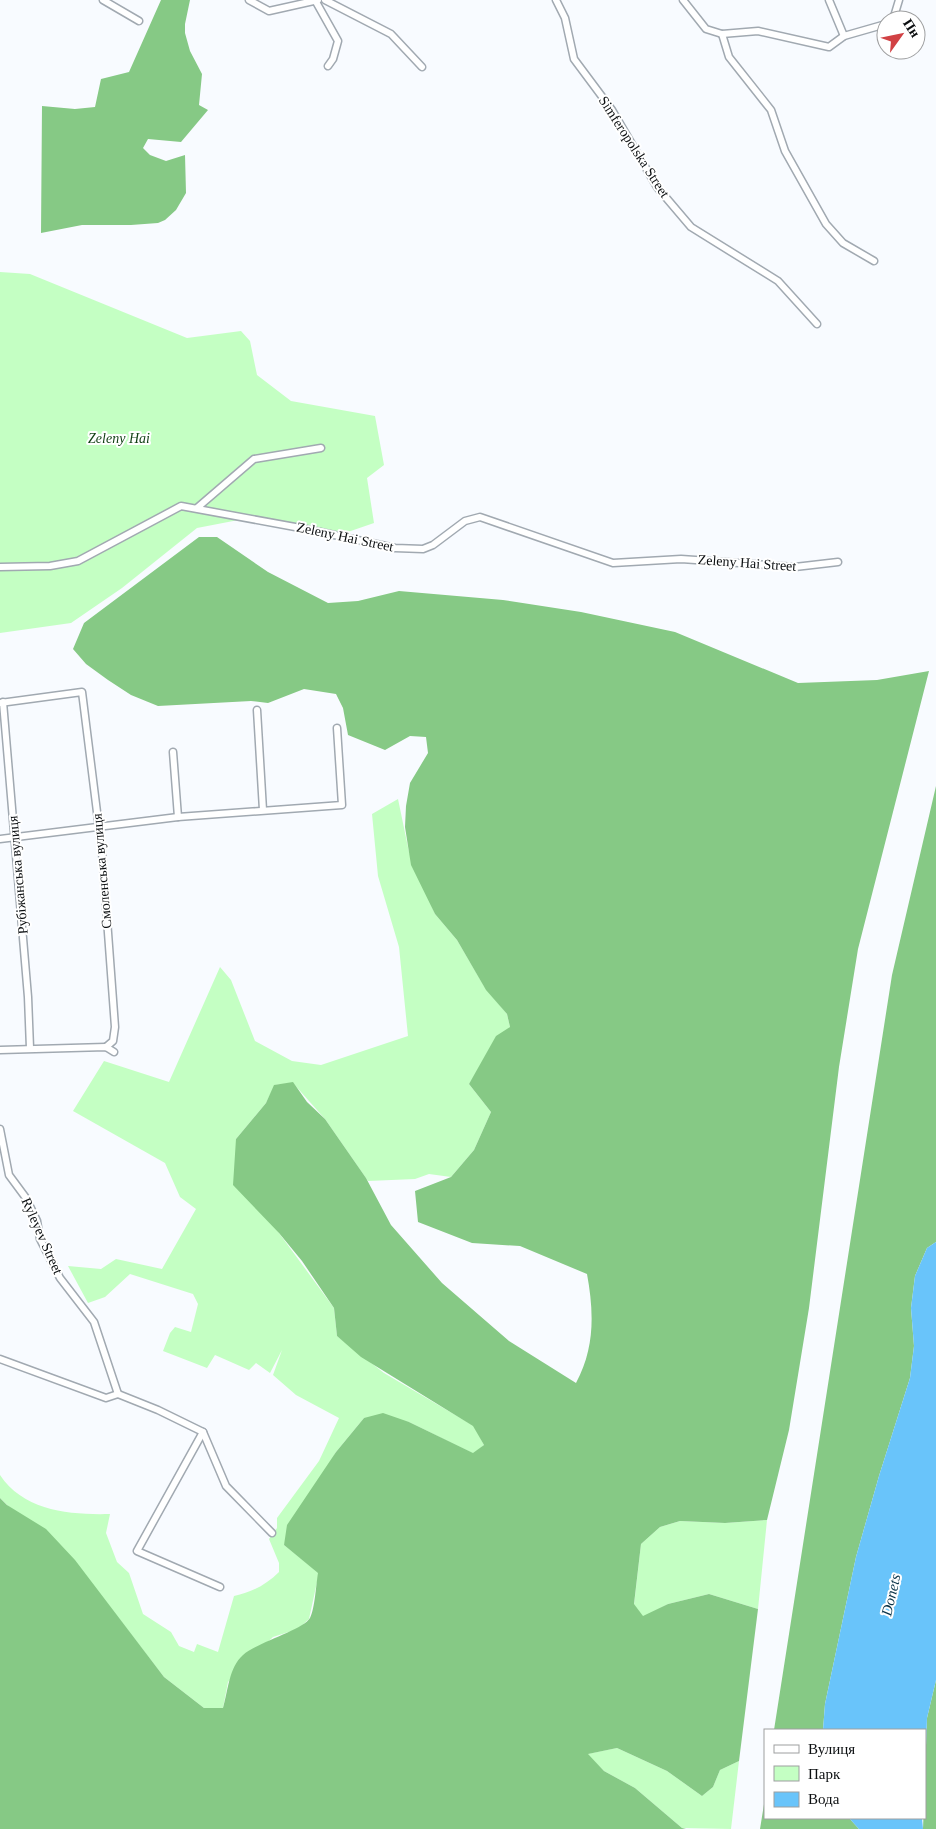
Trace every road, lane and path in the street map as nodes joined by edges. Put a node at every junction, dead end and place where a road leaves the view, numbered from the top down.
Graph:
1 (103, 0) edge
2 (249, 0) edge
3 (316, 0) edge
4 (325, 0) edge
5 (556, 0) edge
6 (683, 0) edge
7 (830, 0) edge
8 (140, 21) dead end
9 (876, 27) edge
10 (722, 34) junction
11 (844, 36) junction
12 (328, 66) dead end
13 (422, 67) dead end
14 (874, 261) dead end
15 (817, 324) dead end
16 (321, 448) dead end
17 (196, 508) junction
18 (838, 562) dead end
19 (0, 567) edge
20 (2, 702) edge
21 (257, 710) dead end
22 (337, 728) dead end
23 (173, 752) dead end
24 (263, 810) junction
25 (178, 817) junction
26 (99, 827) junction
27 (16, 836) junction
28 (0, 839) edge
29 (106, 1047) junction
30 (30, 1048) junction
31 (0, 1050) edge
32 (114, 1052) dead end
33 (0, 1129) edge
34 (0, 1359) edge
35 (118, 1394) junction
36 (203, 1432) junction
37 (272, 1533) dead end
38 (220, 1587) dead end

1 - 8 street
2 - 3 street
3 - 12 street
4 - 13 street
5 - 15 street, Simferopolska Street
6 - 10 street
7 - 11 street
9 - 11 street
10 - 11 street
10 - 14 street
16 - 17 street
17 - 18 street, Zeleny Hai Street
17 - 19 street, Zeleny Hai Street
20 - 26 street, Смоленська вулиця
20 - 27 street, Рубіжанська вулиця
21 - 24 street
22 - 24 street
23 - 25 street
24 - 25 street
25 - 26 street
26 - 27 street
26 - 29 street, Смоленська вулиця
27 - 28 street
27 - 30 street, Рубіжанська вулиця
29 - 30 street
29 - 32 street
30 - 31 street
33 - 35 street, Ryleyev Street
34 - 35 street
35 - 36 street
36 - 37 street
36 - 38 street

